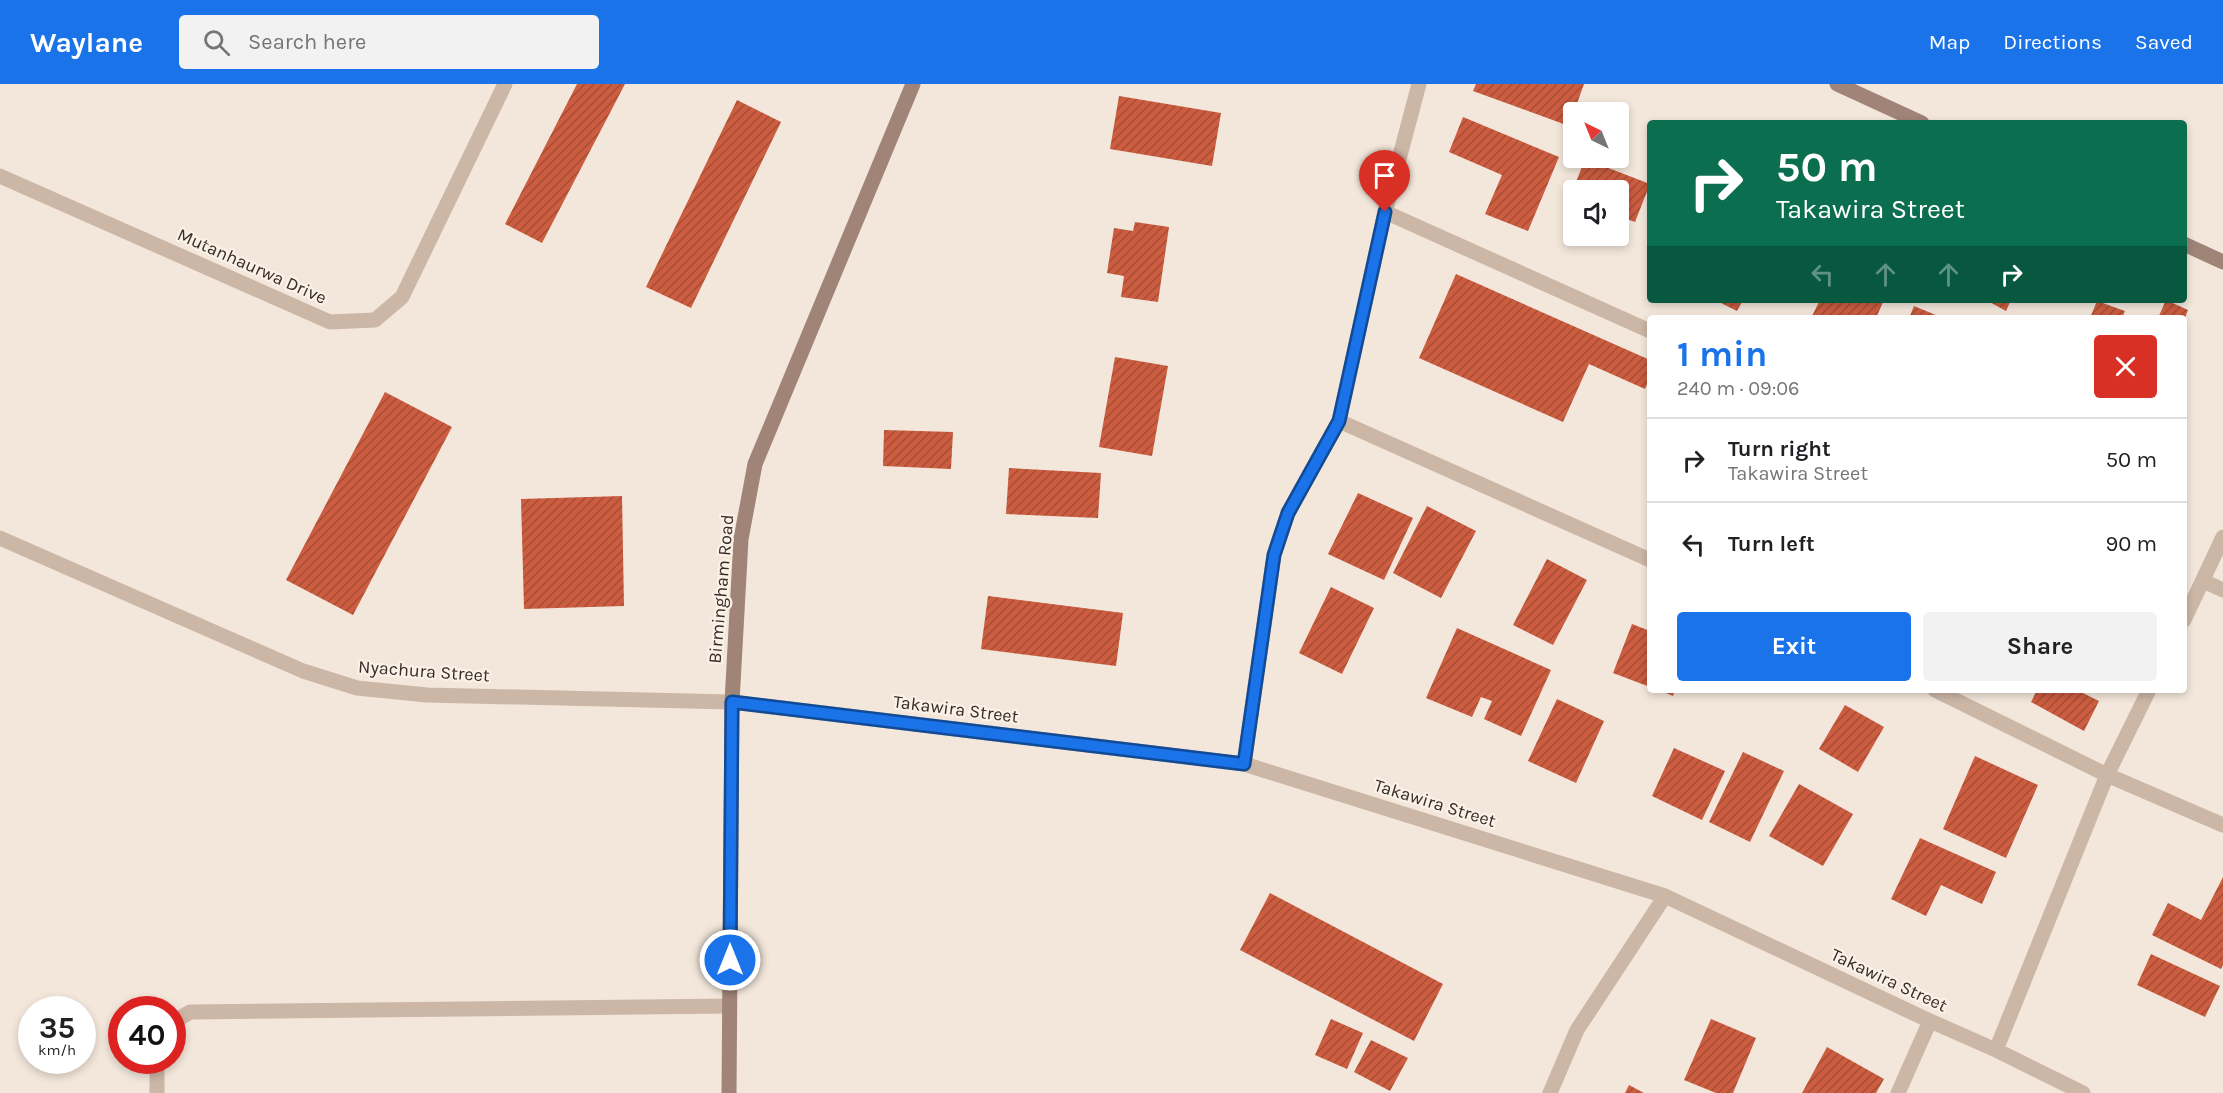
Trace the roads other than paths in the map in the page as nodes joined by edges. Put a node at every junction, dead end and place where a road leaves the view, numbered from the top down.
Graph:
1 (505, 84) edge
2 (913, 84) edge
3 (1419, 84) edge
4 (1837, 84) edge
5 (1915, 120) edge
6 (0, 176) edge
7 (1385, 212) junction
8 (2187, 245) edge
9 (2223, 262) edge
10 (1647, 330) edge
11 (1339, 421) junction
12 (2223, 537) edge
13 (0, 538) edge
14 (1647, 559) edge
15 (2203, 581) junction
16 (2223, 590) edge
17 (2187, 614) edge
18 (1941, 693) edge
19 (2148, 693) edge
20 (732, 702) junction
21 (1244, 764) junction
22 (2107, 776) junction
23 (2223, 825) edge
24 (1665, 896) junction
25 (729, 1006) junction
26 (186, 1014) edge
27 (1930, 1021) junction
28 (1996, 1050) junction
29 (157, 1074) edge
30 (157, 1093) edge
31 (729, 1093) edge
32 (1550, 1093) edge
33 (1898, 1093) edge
34 (2083, 1093) edge

1 - 6 street, Mutanhaurwa Drive
2 - 20 street, Birmingham Road
3 - 7 street
4 - 5 street
7 - 10 street
7 - 11 street
8 - 9 street
11 - 14 street
11 - 21 street
12 - 15 street
13 - 20 street, Nyachura Street
15 - 16 street
15 - 17 street
18 - 22 street
19 - 22 street
20 - 21 street, Takawira Street
20 - 25 street, Birmingham Road
21 - 24 street, Takawira Street
22 - 23 street
22 - 28 street
24 - 27 street, Takawira Street
24 - 32 street
25 - 26 street
25 - 31 street, Birmingham Road
27 - 28 street, Takawira Street
27 - 33 street
28 - 34 street, Takawira Street
29 - 30 street

